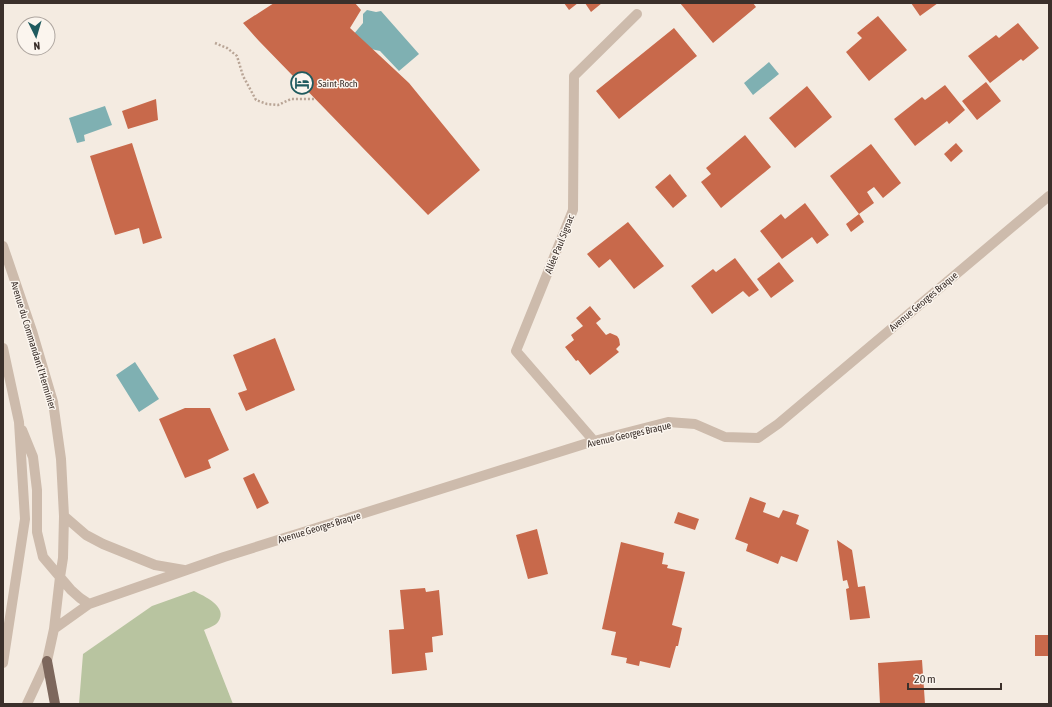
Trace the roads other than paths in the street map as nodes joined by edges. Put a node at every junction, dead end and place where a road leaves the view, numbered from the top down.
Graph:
1 (637, 14) dead end
2 (1049, 196) edge
3 (3, 246) edge
4 (3, 348) edge
5 (19, 422) junction
6 (594, 441) junction
7 (64, 516) junction
8 (186, 570) junction
9 (60, 577) junction
10 (89, 604) junction
11 (54, 629) junction
12 (47, 660) junction
13 (3, 663) edge
14 (27, 704) edge
15 (55, 704) edge

1 - 6 street, Allée Paul Signac
2 - 6 street, Avenue Georges Braque
3 - 7 street, Avenue du Commandant l'Herminier
4 - 5 street
5 - 9 street
5 - 13 street
6 - 8 street, Avenue Georges Braque
7 - 8 street, Avenue Georges Braque
7 - 9 street, Avenue du Commandant l'Herminier
8 - 10 street, Avenue Georges Braque
9 - 10 street
9 - 11 street, Avenue du Commandant l'Herminier
10 - 11 street, Avenue Georges Braque
11 - 12 street, Avenue du Commandant l'Herminier
12 - 14 street, Avenue du Commandant l'Herminier
12 - 15 main road

